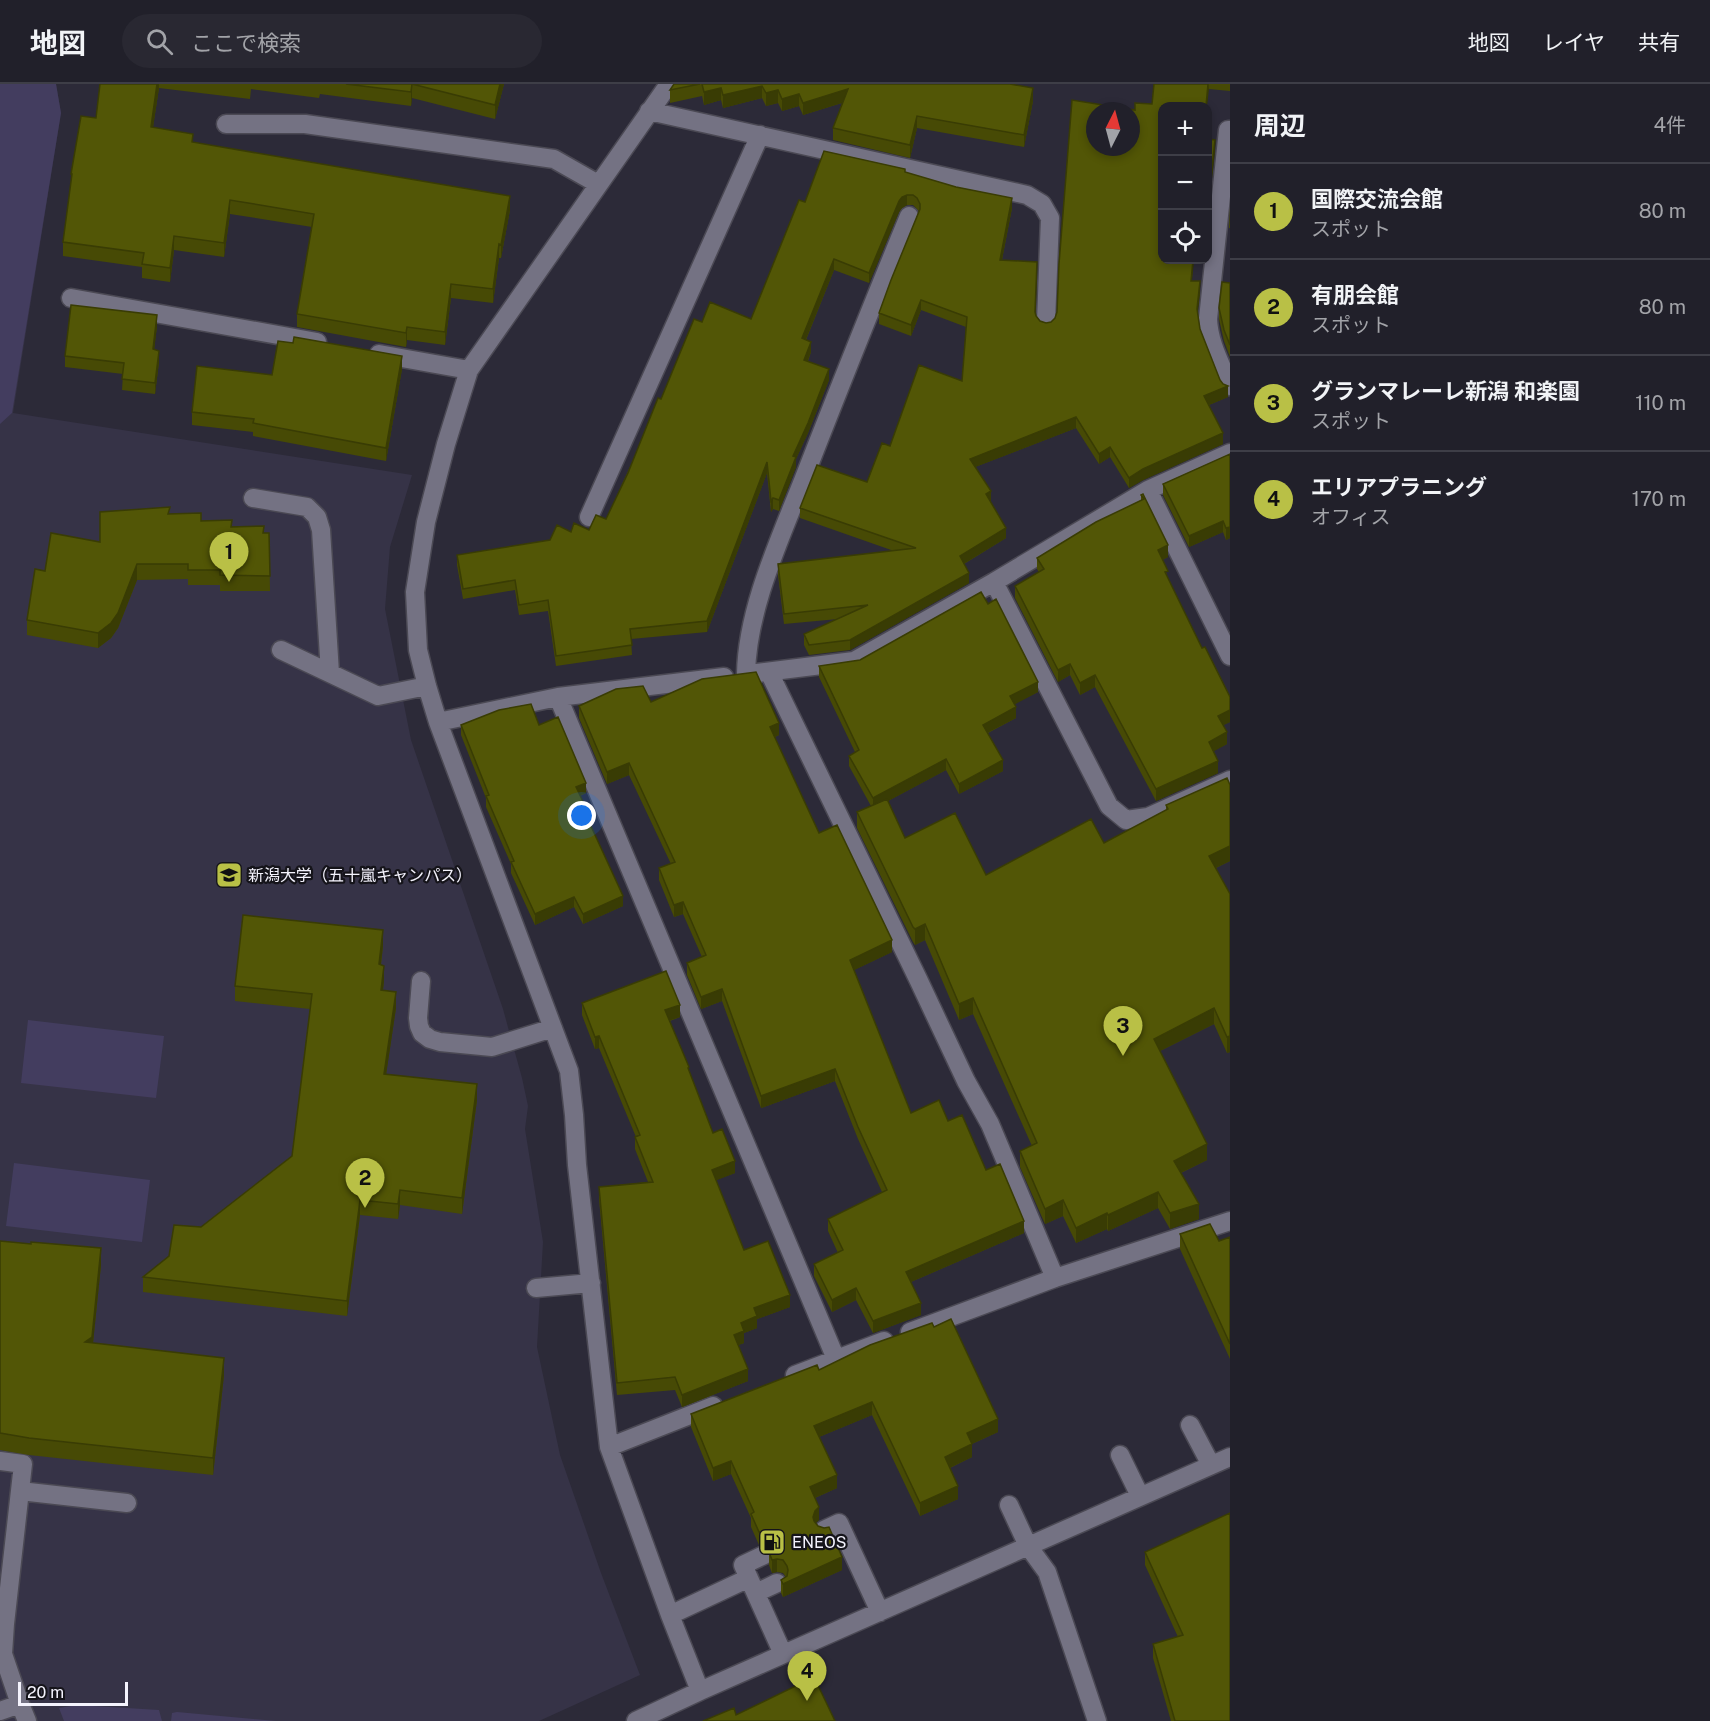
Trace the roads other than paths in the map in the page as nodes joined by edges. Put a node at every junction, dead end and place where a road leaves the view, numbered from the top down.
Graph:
1 (669, 84) edge
2 (649, 111) junction
3 (226, 124) dead end
4 (1230, 130) edge
5 (760, 135) junction
6 (598, 184) junction
7 (909, 216) dead end
8 (71, 298) dead end
9 (1046, 322) edge
10 (328, 345) edge
11 (363, 351) edge
12 (469, 370) junction
13 (1230, 386) edge
14 (1230, 453) edge
15 (1148, 489) junction
16 (253, 498) dead end
17 (589, 517) dead end
18 (993, 582) junction
19 (281, 650) dead end
20 (1230, 656) edge
21 (768, 672) junction
22 (330, 673) junction
23 (746, 674) junction
24 (427, 686) junction
25 (558, 697) junction
26 (438, 722) junction
27 (1230, 780) edge
28 (421, 981) dead end
29 (553, 1028) junction
30 (1230, 1221) edge
31 (1066, 1280) junction
32 (591, 1283) junction
33 (536, 1288) dead end
34 (836, 1359) junction
35 (782, 1380) edge
36 (728, 1401) edge
37 (1190, 1425) dead end
38 (609, 1447) junction
39 (1120, 1455) dead end
40 (1230, 1457) edge
41 (0, 1461) edge
42 (1211, 1465) junction
43 (20, 1491) junction
44 (1140, 1496) junction
45 (126, 1503) dead end
46 (1009, 1505) dead end
47 (824, 1530) edge
48 (1028, 1546) junction
49 (764, 1555) edge
50 (777, 1583) edge
51 (752, 1586) junction
52 (880, 1612) junction
53 (670, 1615) junction
54 (2, 1624) edge
55 (783, 1654) junction
56 (700, 1691) junction
57 (0, 1710) edge
58 (23, 1713) edge
59 (636, 1721) edge
60 (1097, 1721) edge

1 - 2 street
2 - 5 street
2 - 6 street
3 - 6 street
4 - 13 street
5 - 9 street
5 - 17 street
6 - 12 street
7 - 23 street
8 - 10 street
11 - 12 street
12 - 24 street
14 - 15 street
15 - 18 street
15 - 20 street
16 - 22 street
18 - 21 street
18 - 27 street
19 - 22 street
21 - 23 street
21 - 31 street
22 - 24 street
23 - 25 street
24 - 26 street
25 - 26 street
25 - 34 street
26 - 29 street
28 - 29 street
29 - 32 street
30 - 31 street
31 - 34 street
32 - 33 street
32 - 38 street
34 - 35 street
36 - 38 street
37 - 42 street
38 - 53 street
39 - 44 street
40 - 42 street
41 - 43 street
42 - 44 street
43 - 45 street
43 - 54 street
44 - 48 street
46 - 48 street
47 - 52 street
48 - 52 street
48 - 60 street
49 - 51 street
50 - 51 street
51 - 53 street
51 - 55 street
52 - 55 street
53 - 56 street
54 - 58 street
55 - 56 street
56 - 59 street
57 - 58 street

